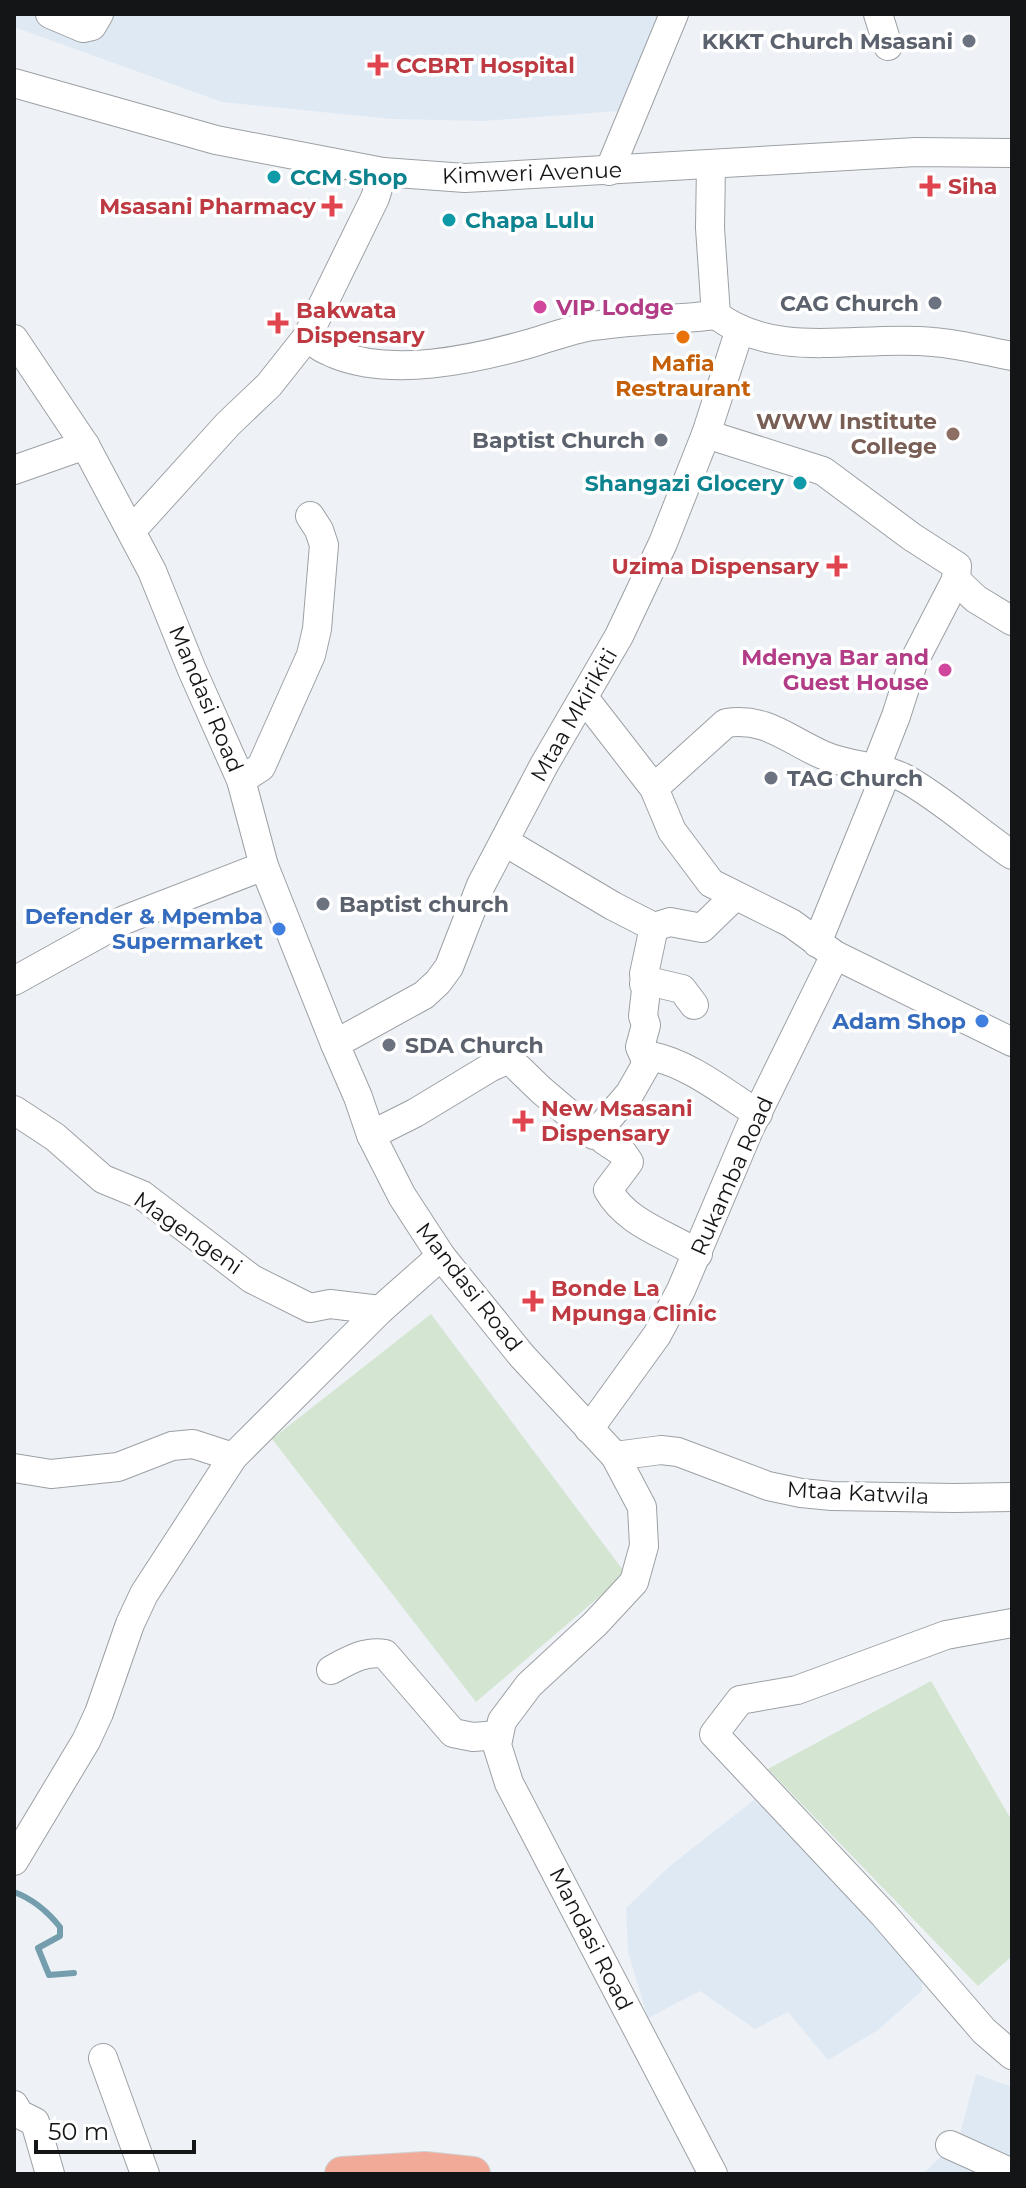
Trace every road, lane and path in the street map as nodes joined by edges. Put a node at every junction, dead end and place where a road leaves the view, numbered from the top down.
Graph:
1 (50, 14) edge
2 (99, 14) edge
3 (674, 14) edge
4 (878, 14) edge
5 (888, 46) dead end
6 (14, 83) edge
7 (1012, 153) edge
8 (711, 164) junction
9 (609, 171) junction
10 (383, 172) junction
11 (728, 322) junction
12 (307, 337) junction
13 (14, 339) edge
14 (1012, 356) edge
15 (706, 434) junction
16 (85, 445) junction
17 (14, 470) edge
18 (310, 516) dead end
19 (132, 530) junction
20 (956, 580) junction
21 (1012, 621) edge
22 (585, 699) junction
23 (882, 769) junction
24 (241, 780) junction
25 (654, 788) junction
26 (505, 842) junction
27 (1012, 855) edge
28 (264, 866) junction
29 (735, 896) junction
30 (654, 927) junction
31 (826, 949) junction
32 (14, 981) edge
33 (644, 984) junction
34 (694, 1005) dead end
35 (1012, 1042) edge
36 (335, 1044) junction
37 (647, 1063) junction
38 (14, 1110) edge
39 (758, 1114) junction
40 (371, 1135) junction
41 (604, 1140) dead end
42 (698, 1254) junction
43 (441, 1256) junction
44 (380, 1310) junction
45 (589, 1429) junction
46 (615, 1456) junction
47 (233, 1457) junction
48 (14, 1468) edge
49 (1012, 1497) edge
50 (1012, 1623) edge
51 (331, 1670) dead end
52 (498, 1735) junction
53 (14, 1861) edge
54 (1012, 2055) edge
55 (103, 2058) dead end
56 (14, 2105) edge
57 (950, 2145) dead end
58 (1012, 2173) edge
59 (50, 2174) edge
60 (145, 2174) edge
61 (342, 2174) edge
62 (473, 2174) edge
63 (713, 2174) edge

1 - 2 street
3 - 9 street
4 - 5 street
6 - 10 street, Kimweri Avenue
7 - 8 street, Kimweri Avenue
8 - 9 street, Kimweri Avenue
8 - 11 street
9 - 10 street, Kimweri Avenue
10 - 12 street
11 - 12 street
11 - 14 street
11 - 15 street, Mtaa Mkirikiti
12 - 19 street
13 - 16 street, Mandasi Road
15 - 20 street
15 - 22 street, Mtaa Mkirikiti
16 - 17 street
16 - 19 street, Mandasi Road
18 - 24 street
19 - 24 street, Mandasi Road
20 - 21 street
20 - 23 street, Rukamba Road
22 - 25 street
22 - 26 street, Mtaa Mkirikiti
23 - 25 street
23 - 27 street
23 - 31 street, Rukamba Road
24 - 28 street, Mandasi Road
25 - 29 street
26 - 30 street
26 - 36 street, Mtaa Mkirikiti
28 - 32 street
28 - 36 street, Mandasi Road
29 - 30 street
29 - 31 street
30 - 33 street
31 - 35 street
31 - 39 street, Rukamba Road
33 - 34 street
33 - 37 street
36 - 40 street, Mandasi Road
37 - 39 street
37 - 40 street
38 - 44 street, Magengeni
39 - 42 street, Rukamba Road
40 - 43 street, Mandasi Road
41 - 42 street
42 - 45 street, Rukamba Road
43 - 44 street
43 - 45 street, Mandasi Road
44 - 47 street
45 - 46 street, Mandasi Road
46 - 49 street, Mtaa Katwila
46 - 52 street, Mandasi Road
47 - 48 street
47 - 53 street
50 - 54 street
51 - 52 street
52 - 63 street, Mandasi Road
55 - 60 street
56 - 59 street
57 - 58 street
61 - 62 main road

